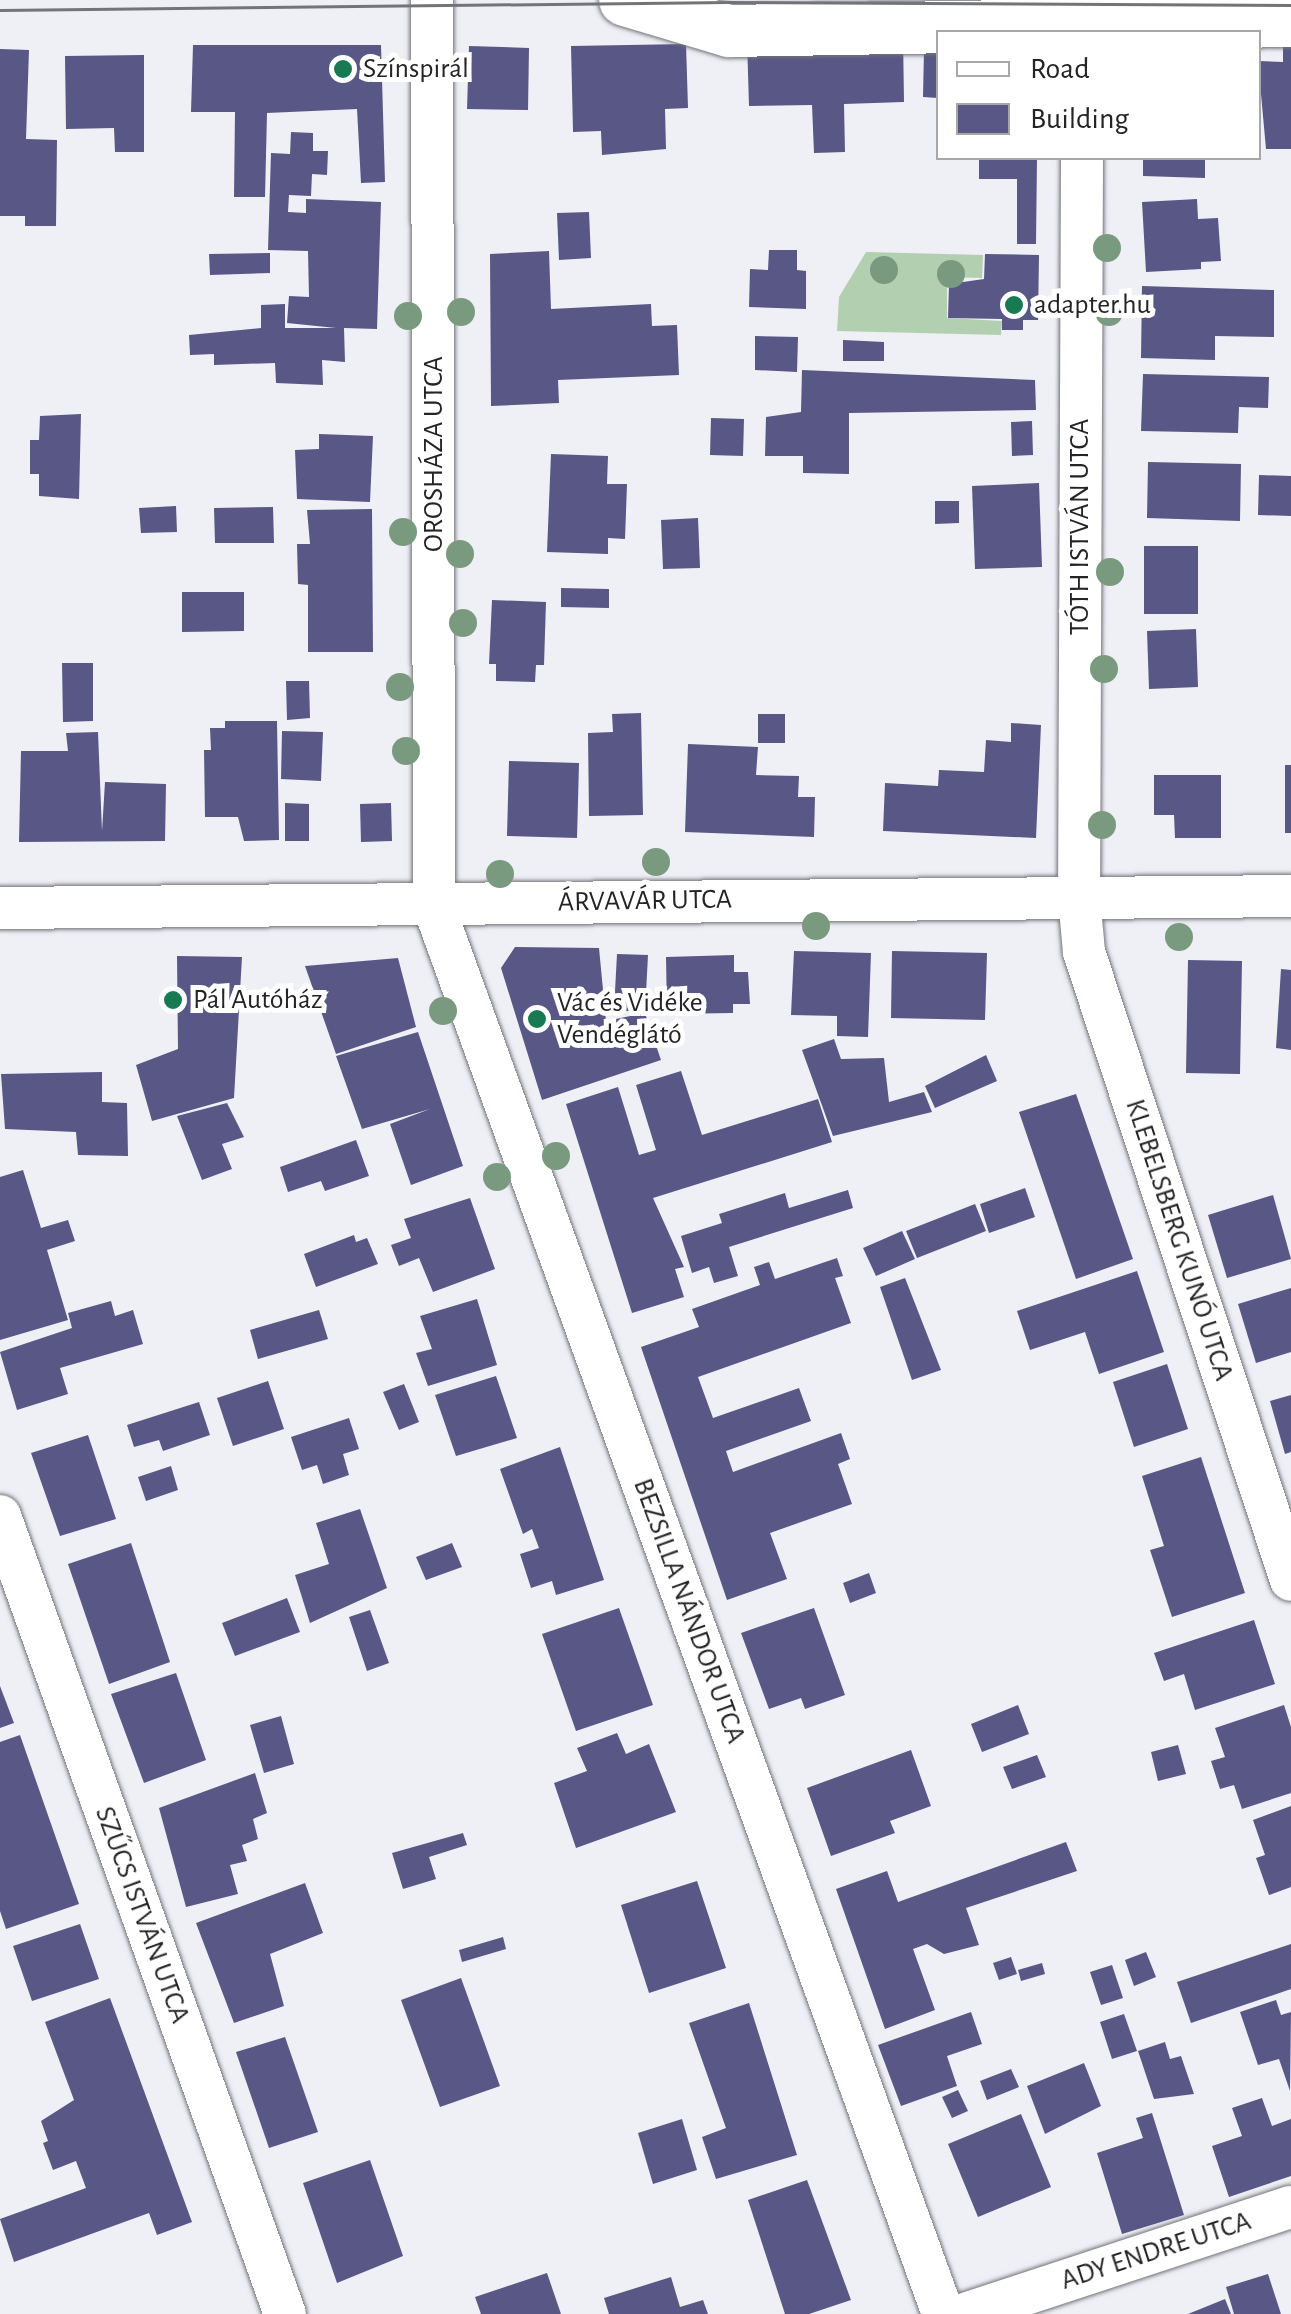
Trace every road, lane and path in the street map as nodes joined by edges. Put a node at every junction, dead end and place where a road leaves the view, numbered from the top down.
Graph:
1 (432, 0) edge
2 (625, 0) edge
3 (1080, 19) edge
4 (1291, 20) edge
5 (1082, 160) edge
6 (1291, 896) edge
7 (1079, 897) junction
8 (434, 907) junction
9 (0, 908) edge
10 (0, 1516) edge
11 (1291, 1580) edge
12 (1291, 2207) edge
13 (285, 2314) edge
14 (944, 2314) edge
15 (965, 2314) edge

1 - 8 street, OROSHÁZA UTCA
2 - 3 street
3 - 4 street
5 - 7 street, TÓTH ISTVÁN UTCA
6 - 7 street, ÁRVAVÁR UTCA
7 - 8 street, ÁRVAVÁR UTCA
7 - 11 street, KLEBELSBERG KUNÓ UTCA
8 - 9 street, ÁRVAVÁR UTCA
8 - 14 street, BEZSILLA NÁNDOR UTCA
10 - 13 street, SZŰCS ISTVÁN UTCA
12 - 15 street, ADY ENDRE UTCA

